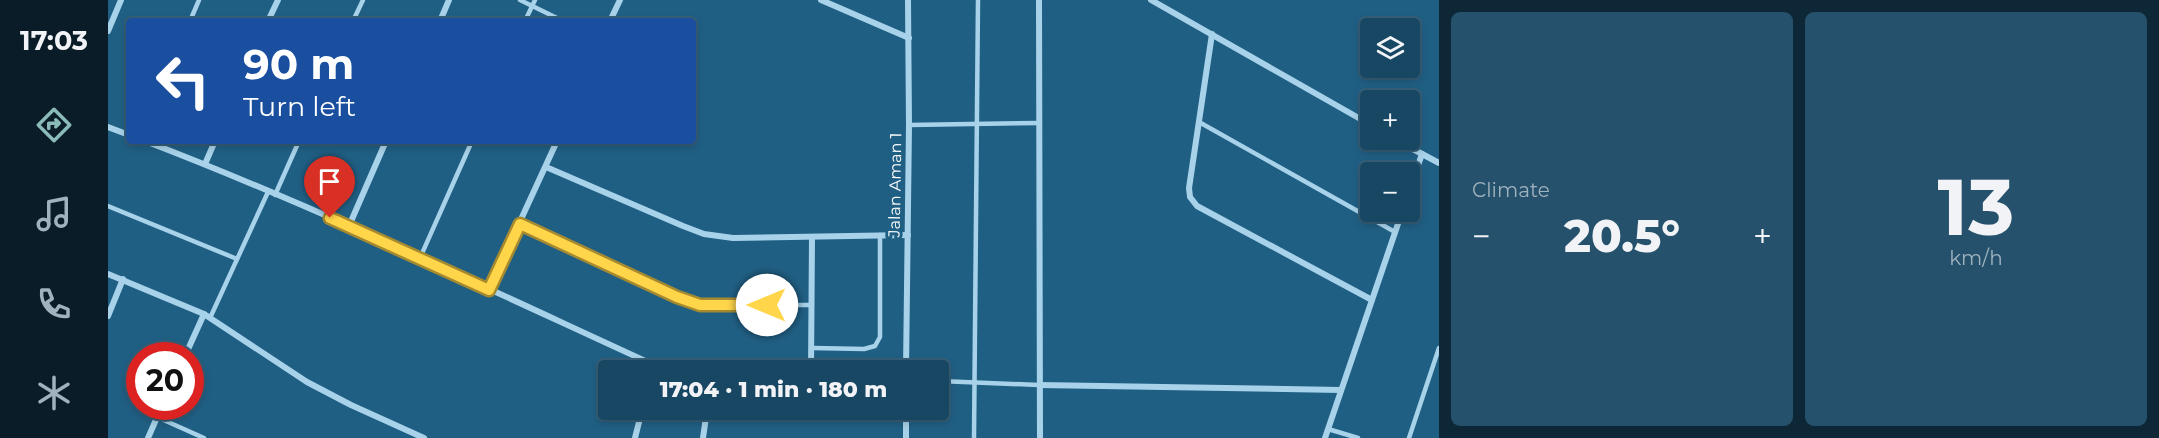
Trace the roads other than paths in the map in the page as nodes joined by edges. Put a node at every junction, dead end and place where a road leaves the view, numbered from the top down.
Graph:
1 (121, 0) edge
2 (199, 0) edge
3 (278, 0) edge
4 (363, 0) edge
5 (449, 0) edge
6 (520, 0) edge
7 (535, 0) edge
8 (620, 0) edge
9 (821, 0) edge
10 (908, 0) edge
11 (978, 0) edge
12 (1039, 0) edge
13 (1151, 0) edge
14 (532, 6) junction
15 (191, 18) edge
16 (269, 18) edge
17 (354, 18) edge
18 (441, 18) edge
19 (526, 18) edge
20 (557, 18) edge
21 (611, 18) edge
22 (108, 31) edge
23 (1212, 34) junction
24 (909, 38) junction
25 (1360, 119) edge
26 (1199, 122) junction
27 (1040, 123) junction
28 (909, 125) junction
29 (975, 125) junction
30 (108, 127) edge
31 (126, 134) edge
32 (153, 144) edge
33 (214, 144) edge
34 (298, 144) edge
35 (385, 144) edge
36 (471, 144) edge
37 (556, 144) edge
38 (1415, 150) edge
39 (1422, 154) junction
40 (1419, 162) edge
41 (1439, 163) edge
42 (205, 164) junction
43 (546, 167) junction
44 (268, 192) junction
45 (275, 195) junction
46 (108, 206) edge
47 (1398, 222) edge
48 (520, 224) junction
49 (349, 226) junction
50 (1395, 232) junction
51 (880, 235) junction
52 (908, 235) junction
53 (812, 238) junction
54 (420, 258) junction
55 (237, 259) junction
56 (108, 274) edge
57 (123, 279) junction
58 (489, 290) junction
59 (1372, 300) junction
60 (812, 305) junction
61 (108, 316) edge
62 (207, 316) junction
63 (193, 342) edge
64 (812, 348) junction
65 (1439, 348) edge
66 (637, 360) edge
67 (811, 360) edge
68 (906, 360) edge
69 (949, 381) edge
70 (974, 381) junction
71 (1039, 385) junction
72 (1341, 390) junction
73 (156, 420) edge
74 (164, 420) edge
75 (640, 420) edge
76 (706, 420) edge
77 (906, 420) edge
78 (1328, 429) junction
79 (412, 436) edge
80 (148, 438) edge
81 (204, 438) edge
82 (424, 438) edge
83 (636, 438) edge
84 (703, 438) edge
85 (906, 438) edge
86 (974, 438) edge
87 (1040, 438) edge
88 (1325, 438) edge
89 (1358, 438) edge
90 (1409, 438) edge

1 - 22 street
2 - 15 lane
3 - 16 street
4 - 17 lane
5 - 18 street
6 - 14 lane
7 - 14 lane
8 - 21 street
9 - 24 street
10 - 24 street, Jalan Aman 1
11 - 29 lane
12 - 27 street
13 - 23 street
14 - 19 lane
14 - 20 lane
23 - 25 street
23 - 26 street
24 - 28 street, Jalan Aman 1
26 - 50 lane
26 - 59 street
27 - 29 lane
27 - 71 street
28 - 29 lane
28 - 52 street, Jalan Aman 1
29 - 70 lane
30 - 31 street
32 - 42 street
33 - 42 street
34 - 45 lane
35 - 49 street
36 - 54 lane
37 - 43 street
38 - 39 street
39 - 40 street
39 - 41 street
42 - 44 street
43 - 48 street
43 - 53 street
44 - 45 street
44 - 55 lane
45 - 49 street
46 - 55 lane
47 - 50 street
48 - 58 street
48 - 60 lane
49 - 54 street
50 - 59 street
51 - 52 street
51 - 53 street
51 - 64 lane
52 - 68 street, Jalan Aman 1
53 - 60 street
54 - 58 street
55 - 62 lane
56 - 57 street
57 - 61 street
57 - 62 street
58 - 66 street
59 - 72 street
60 - 64 street
62 - 63 street
62 - 79 street
64 - 67 street
65 - 90 lane
69 - 70 lane
70 - 71 lane
70 - 86 lane
71 - 72 street
71 - 87 street
72 - 78 street
73 - 80 street
74 - 81 lane
75 - 83 street
76 - 84 street
77 - 85 street
78 - 88 street
78 - 89 lane
79 - 82 street

